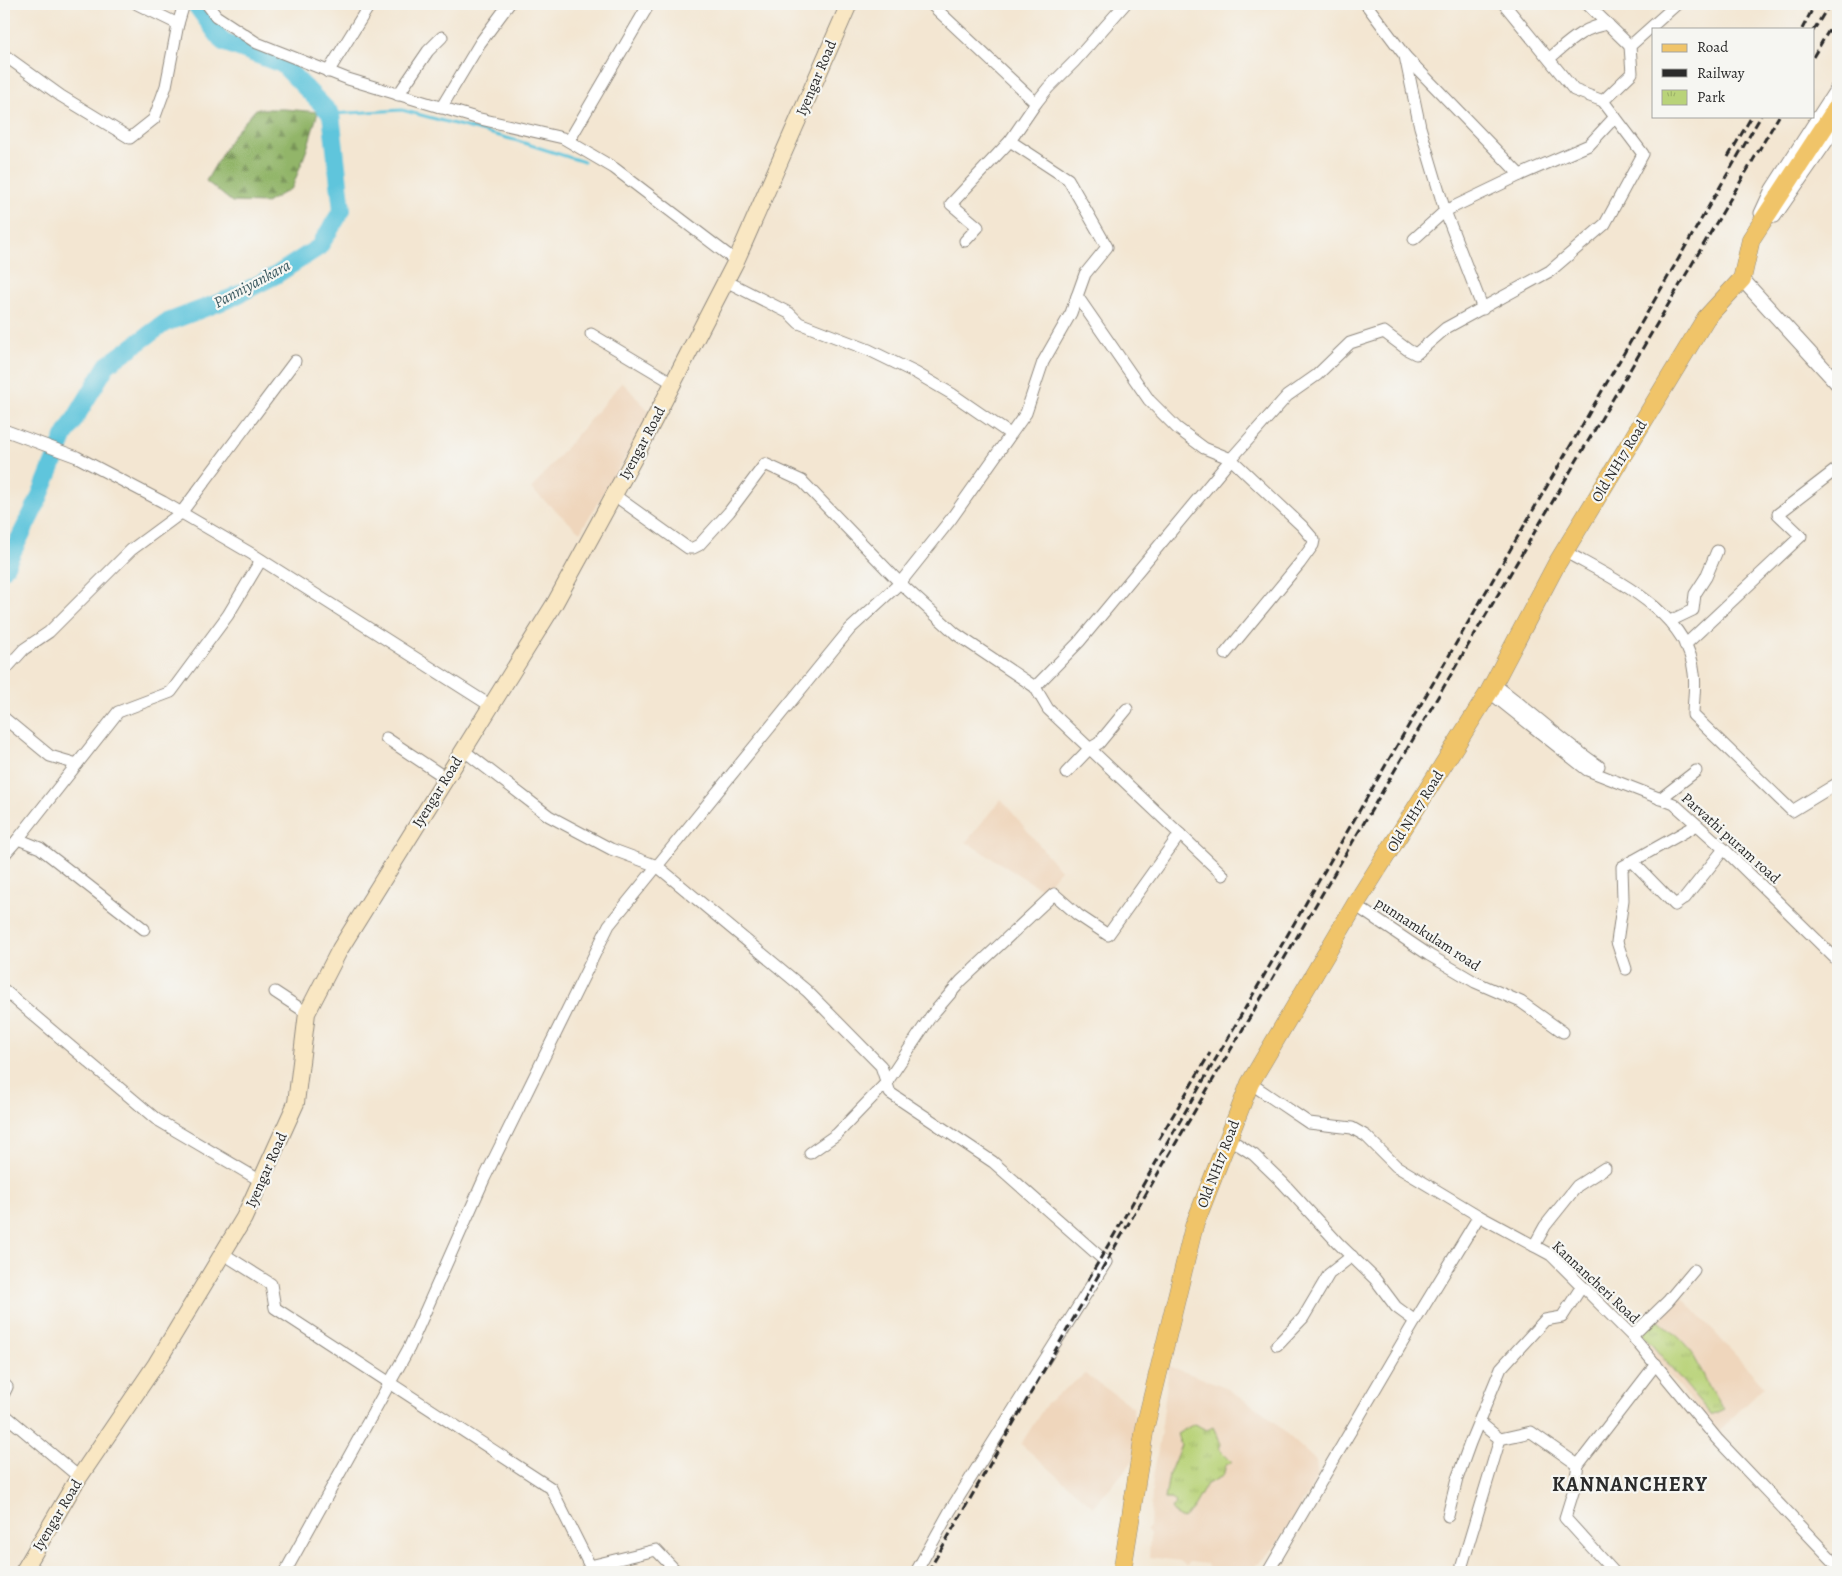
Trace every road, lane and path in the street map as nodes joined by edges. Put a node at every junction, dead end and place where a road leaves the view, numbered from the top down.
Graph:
1 (137, 4) edge
2 (184, 4) edge
3 (207, 4) edge
4 (370, 4) edge
5 (509, 4) edge
6 (649, 4) edge
7 (849, 4) edge
8 (931, 4) edge
9 (1125, 4) edge
10 (1366, 4) edge
11 (1504, 4) edge
12 (1587, 4) edge
13 (1677, 4) edge
14 (178, 24) junction
15 (1608, 24) junction
16 (442, 37) dead end
17 (1630, 46) junction
18 (4, 55) edge
19 (1405, 56) junction
20 (1551, 57) dead end
21 (328, 72) junction
22 (1838, 85) edge
23 (398, 95) junction
24 (1603, 101) junction
25 (1036, 103) junction
26 (1838, 106) edge
27 (441, 108) junction
28 (1615, 117) junction
29 (1838, 126) edge
30 (568, 141) junction
31 (1010, 141) junction
32 (1520, 175) junction
33 (1445, 211) junction
34 (1414, 239) dead end
35 (1751, 239) junction
36 (965, 241) dead end
37 (736, 261) junction
38 (1742, 279) junction
39 (726, 281) junction
40 (1077, 296) junction
41 (1483, 309) junction
42 (591, 334) dead end
43 (295, 361) dead end
44 (1838, 382) edge
45 (673, 383) junction
46 (4, 430) edge
47 (1010, 434) junction
48 (1231, 459) junction
49 (1838, 468) edge
50 (614, 495) junction
51 (181, 513) junction
52 (1564, 551) junction
53 (1717, 551) dead end
54 (261, 560) junction
55 (900, 582) junction
56 (1670, 621) junction
57 (1686, 645) junction
58 (1224, 654) dead end
59 (4, 672) edge
60 (1035, 687) junction
61 (1492, 688) junction
62 (490, 706) junction
63 (1127, 709) dead end
64 (4, 718) edge
65 (386, 738) dead end
66 (1089, 749) junction
67 (463, 750) junction
68 (77, 764) junction
69 (1599, 766) dead end
70 (1696, 771) dead end
71 (1066, 773) dead end
72 (446, 778) junction
73 (1838, 783) edge
74 (1660, 799) junction
75 (1697, 825) junction
76 (1180, 834) junction
77 (18, 839) junction
78 (1724, 849) junction
79 (4, 855) edge
80 (1632, 861) junction
81 (657, 866) junction
82 (1223, 875) dead end
83 (1356, 905) junction
84 (144, 929) dead end
85 (1838, 961) edge
86 (1626, 969) dead end
87 (4, 990) edge
88 (275, 992) dead end
89 (307, 1013) junction
90 (1563, 1032) dead end
91 (887, 1082) junction
92 (1250, 1083) junction
93 (1228, 1138) junction
94 (810, 1153) dead end
95 (1605, 1168) dead end
96 (261, 1181) junction
97 (1479, 1216) junction
98 (1534, 1246) junction
99 (222, 1253) junction
100 (1352, 1256) junction
101 (1694, 1270) dead end
102 (1582, 1286) junction
103 (1415, 1321) junction
104 (1632, 1336) junction
105 (1277, 1345) dead end
106 (1656, 1364) junction
107 (390, 1383) junction
108 (4, 1384) edge
109 (4, 1393) edge
110 (4, 1414) edge
111 (1479, 1422) junction
112 (1500, 1439) junction
113 (1578, 1465) junction
114 (79, 1477) junction
115 (1448, 1516) dead end
116 (1838, 1566) edge
117 (30, 1570) edge
118 (285, 1572) edge
119 (677, 1572) edge
120 (916, 1572) edge
121 (1122, 1572) edge
122 (1268, 1572) edge
123 (1460, 1572) edge
124 (1614, 1572) edge

1 - 14 street
2 - 14 street
3 - 21 street
4 - 21 street
5 - 27 street
6 - 30 street
7 - 37 main road, Iyengar Road
8 - 25 street
9 - 25 street
10 - 19 street
11 - 24 street
12 - 15 street
13 - 17 street
14 - 18 street
15 - 17 street
15 - 20 street
16 - 23 street
17 - 24 street
19 - 32 street
19 - 33 street
21 - 23 street
22 - 35 street
23 - 27 street
24 - 28 street
25 - 31 street
26 - 35 main road
27 - 30 street
28 - 32 street
28 - 41 street
29 - 38 street
30 - 37 street
31 - 36 street
31 - 40 street
32 - 33 street
33 - 34 street
33 - 41 street
35 - 38 main road
37 - 39 main road, Iyengar Road
38 - 44 street
38 - 52 main road, Old NH17 Road
39 - 45 main road, Iyengar Road
39 - 47 street
40 - 47 street
40 - 48 street
41 - 48 street
42 - 45 street
43 - 51 street
45 - 50 main road, Iyengar Road
46 - 51 street
47 - 55 street
48 - 58 street
48 - 60 street
49 - 57 street
50 - 55 street
50 - 62 main road, Iyengar Road
51 - 54 street
51 - 59 street
52 - 56 street
52 - 61 main road, Old NH17 Road
53 - 56 street
54 - 62 street
54 - 68 street
55 - 60 street
55 - 81 street
56 - 57 street
57 - 73 street
60 - 66 street
61 - 69 street
61 - 74 street, Parvathi puram road
61 - 83 main road, Old NH17 Road
62 - 67 main road, Iyengar Road
63 - 66 street
64 - 68 street
65 - 72 street
66 - 71 street
66 - 76 street
67 - 72 main road, Iyengar Road
67 - 81 street
68 - 77 street
70 - 74 street
72 - 89 main road, Iyengar Road
74 - 75 street, Parvathi puram road
75 - 78 street, Parvathi puram road
75 - 80 street
76 - 82 street
76 - 91 street
77 - 79 street
77 - 84 street
78 - 80 street
78 - 85 street, Parvathi puram road
80 - 86 street
81 - 91 street
81 - 107 street
83 - 90 street, punnamkulam road
83 - 92 main road, Old NH17 Road
87 - 96 street
88 - 89 street
89 - 96 main road, Iyengar Road
91 - 94 street
91 - 120 street
92 - 93 main road, Old NH17 Road
92 - 97 street, Kannancheri Road
93 - 100 street
93 - 121 main road, Old NH17 Road
95 - 98 street
96 - 99 main road, Iyengar Road
97 - 98 street, Kannancheri Road
97 - 103 street
98 - 102 street, Kannancheri Road
99 - 107 street
99 - 114 main road, Iyengar Road
100 - 103 street
100 - 105 street
101 - 104 street
102 - 104 street, Kannancheri Road
102 - 111 street
103 - 122 street
104 - 106 street, Kannancheri Road
106 - 113 street
106 - 116 street, Kannancheri Road
107 - 118 street
107 - 119 street
108 - 109 street
110 - 114 street
111 - 112 street
111 - 115 street
112 - 113 street
112 - 123 street
113 - 124 street
114 - 117 main road, Iyengar Road

